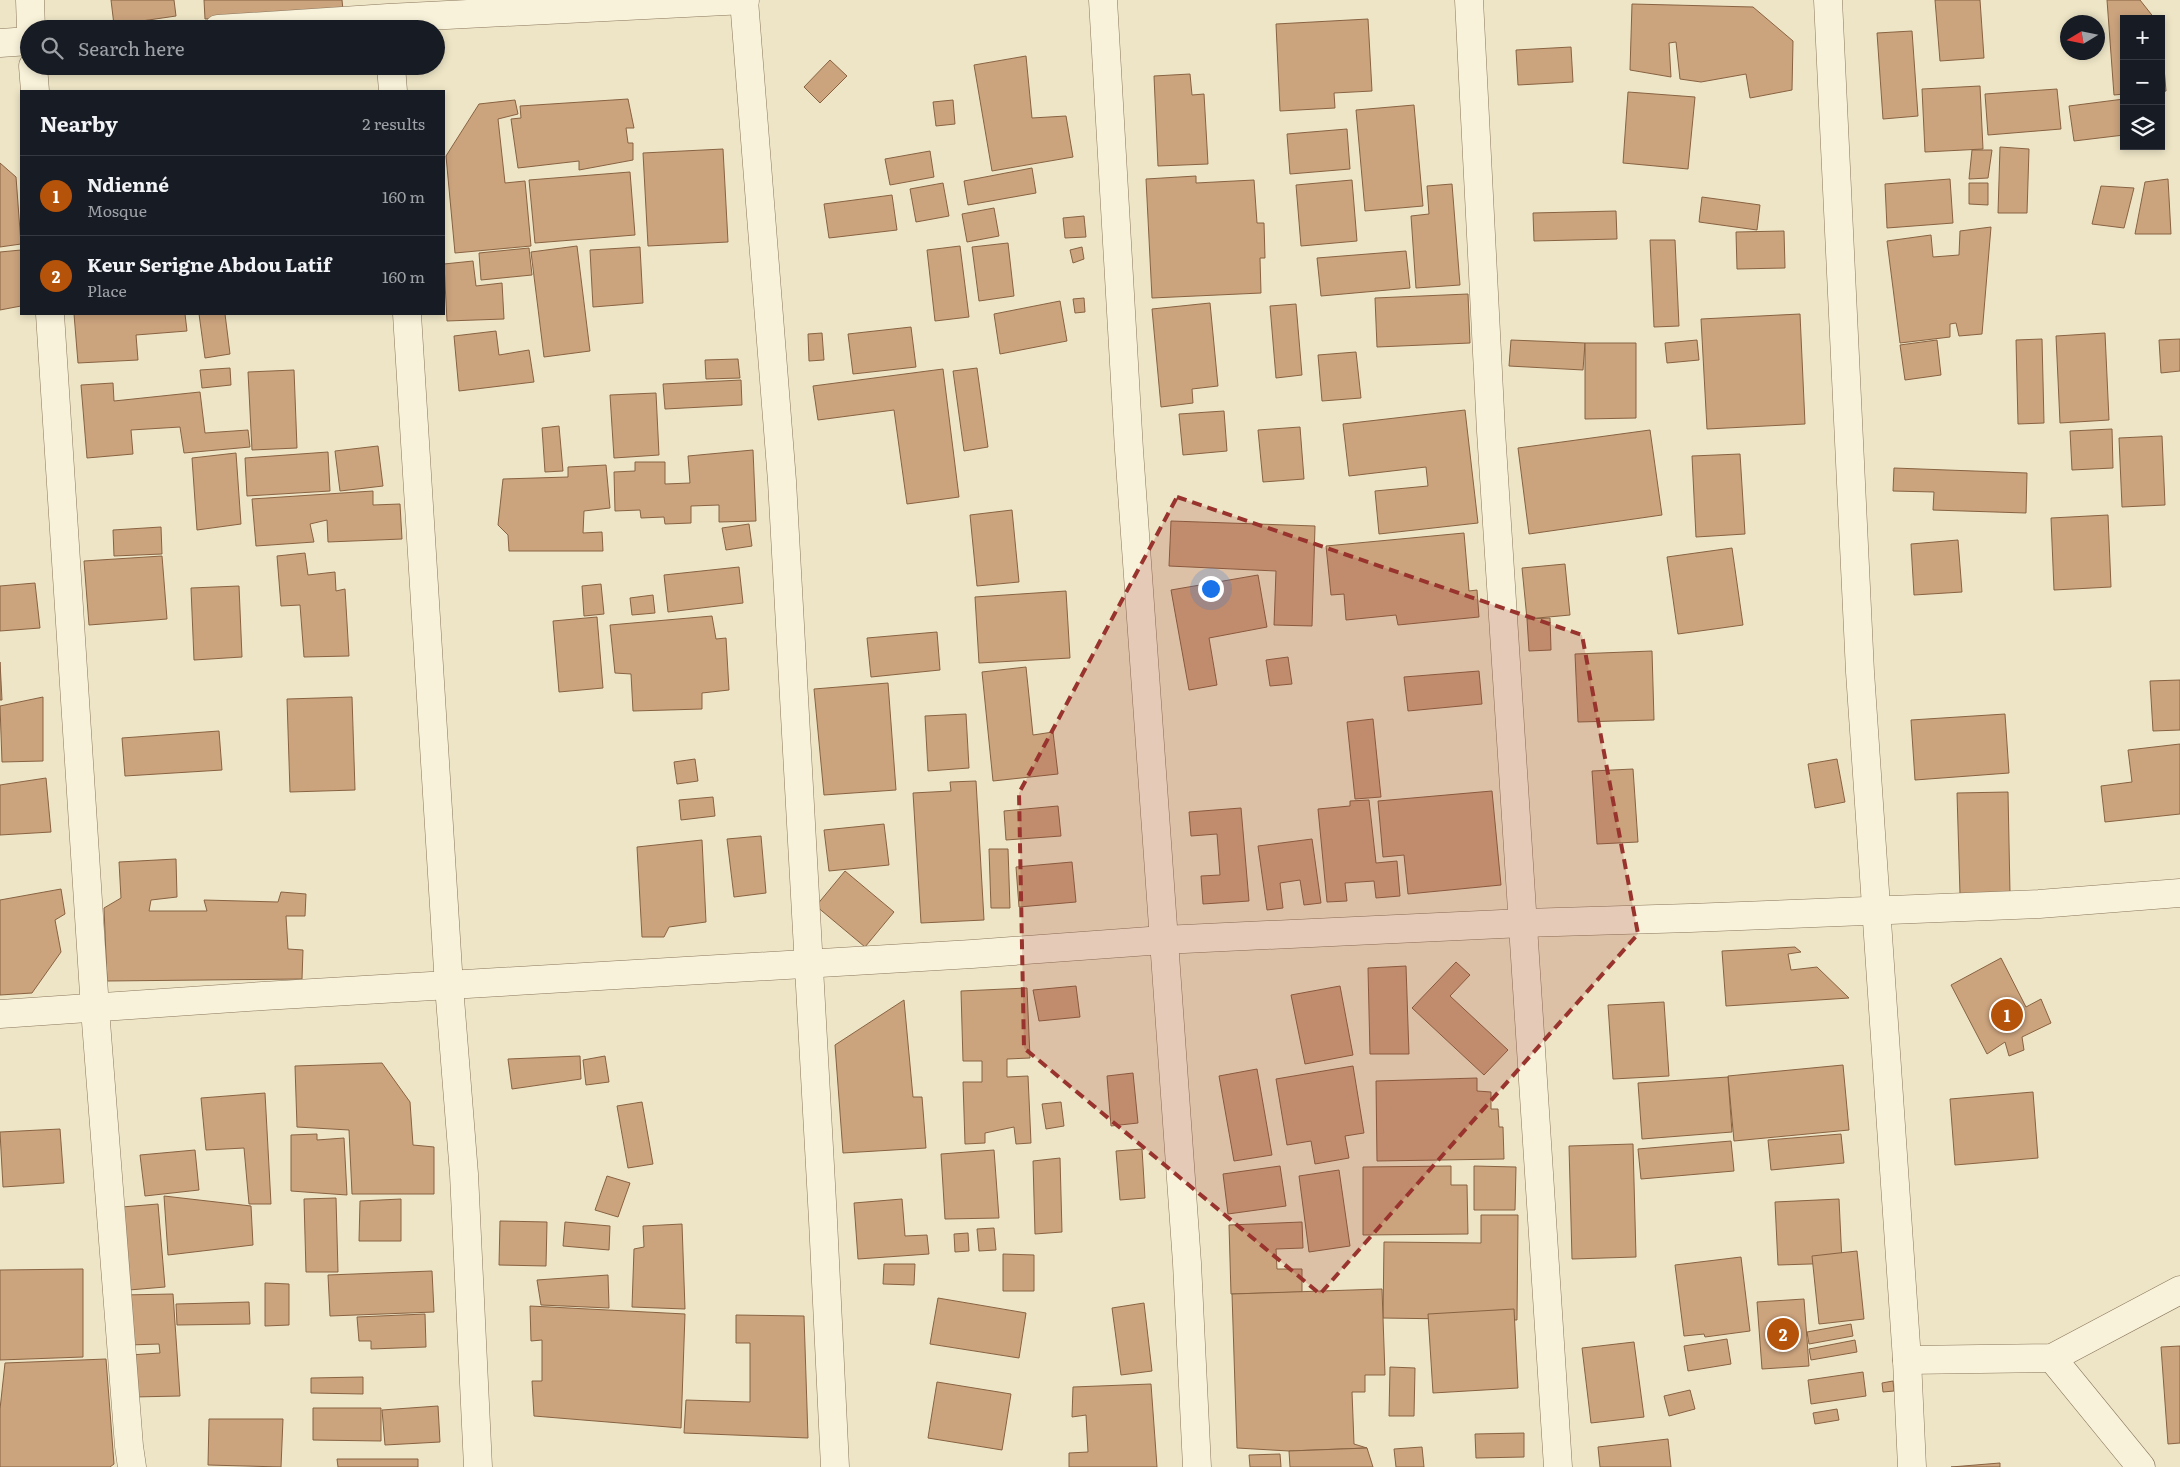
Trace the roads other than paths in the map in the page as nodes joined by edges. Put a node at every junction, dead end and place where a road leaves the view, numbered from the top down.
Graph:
1 (30, 0) edge
2 (745, 0) edge
3 (1103, 0) edge
4 (1469, 0) edge
5 (1828, 0) edge
6 (388, 16) edge
7 (31, 20) edge
8 (336, 20) edge
9 (20, 42) edge
10 (0, 43) edge
11 (34, 75) edge
12 (392, 75) edge
13 (35, 90) edge
14 (393, 90) edge
15 (50, 315) edge
16 (407, 315) edge
17 (2180, 893) edge
18 (1875, 911) junction
19 (1523, 923) junction
20 (1163, 940) junction
21 (808, 964) junction
22 (449, 986) junction
23 (95, 1009) junction
24 (0, 1014) edge
25 (2180, 1290) edge
26 (2052, 1358) junction
27 (1907, 1360) junction
28 (132, 1467) edge
29 (478, 1467) edge
30 (835, 1467) edge
31 (1197, 1467) edge
32 (1558, 1467) edge
33 (1912, 1467) edge
34 (2141, 1467) edge

1 - 7 street
2 - 6 street
2 - 21 street
3 - 20 street
4 - 19 street
5 - 18 street
6 - 8 street
9 - 10 street
11 - 13 street
12 - 14 street
15 - 23 street
16 - 22 street
17 - 18 street
18 - 19 street
18 - 27 street
19 - 20 street
19 - 32 street
20 - 21 street
20 - 31 street
21 - 22 street
21 - 30 street
22 - 23 street
22 - 29 street
23 - 24 street
23 - 28 street
25 - 26 street
26 - 27 street
26 - 34 street
27 - 33 street

